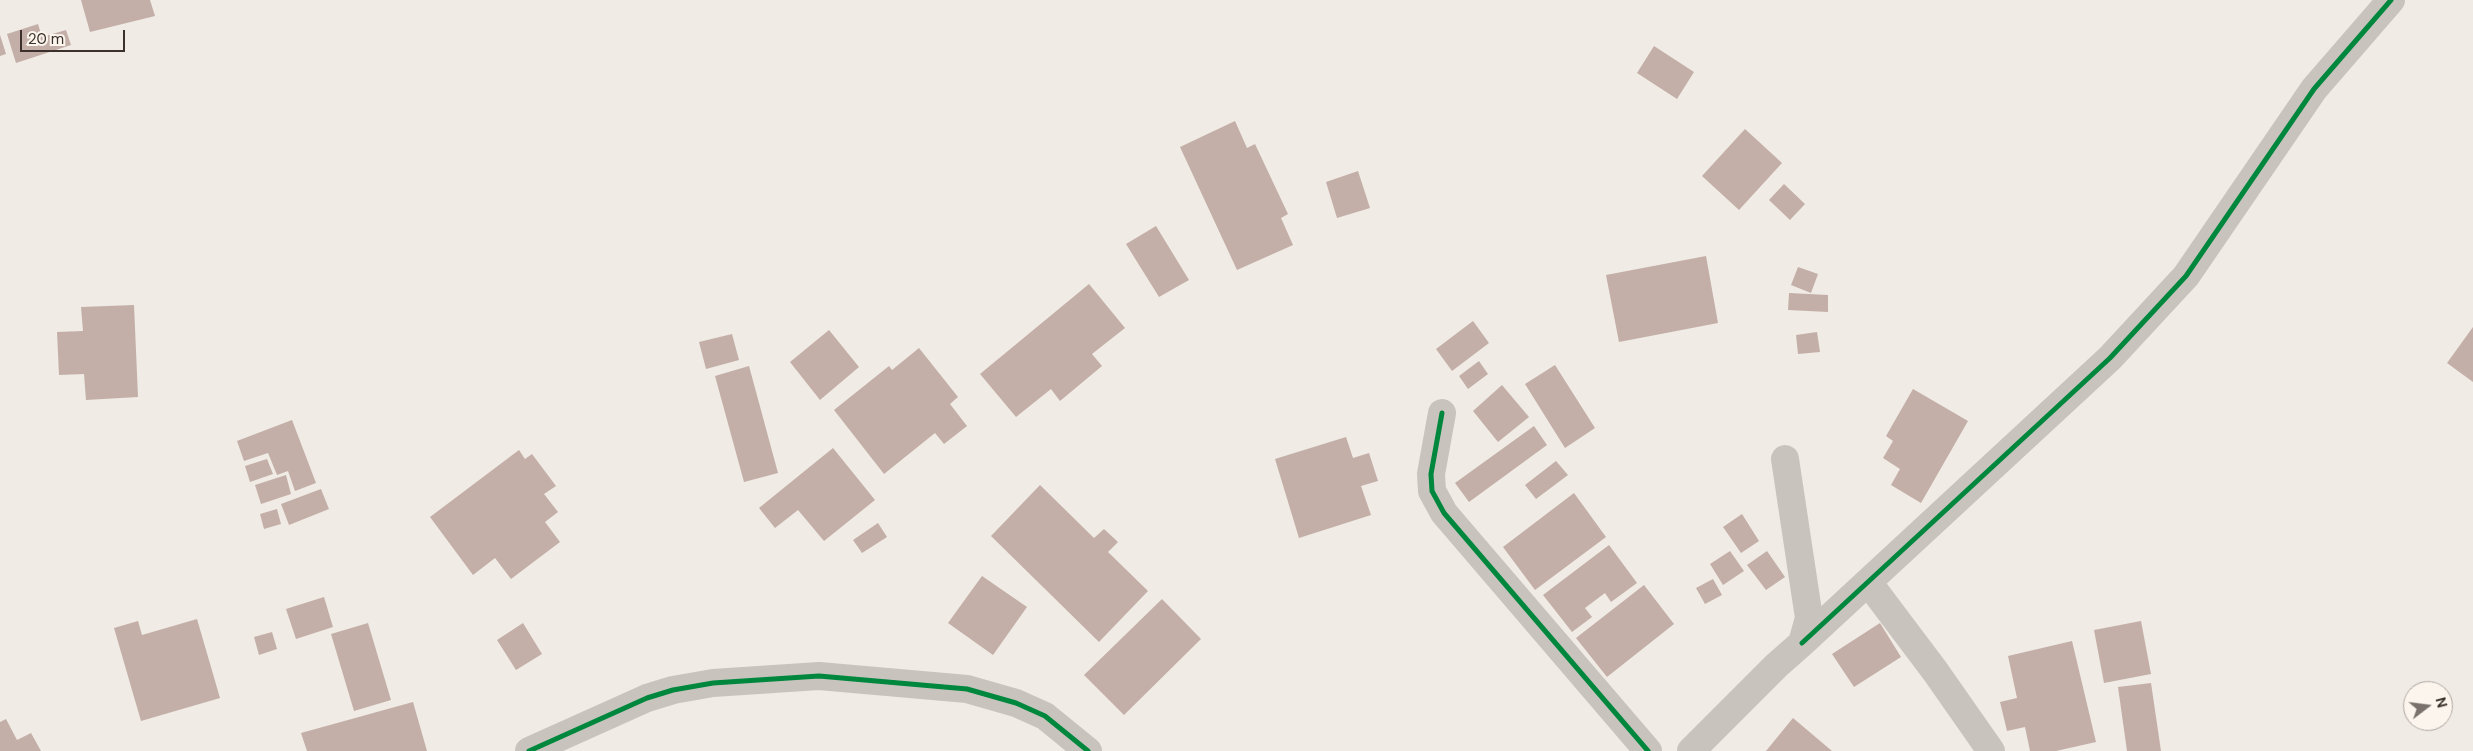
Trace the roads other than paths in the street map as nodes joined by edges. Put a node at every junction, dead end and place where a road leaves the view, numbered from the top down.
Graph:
1 (2391, 0) edge
2 (1442, 413) dead end
3 (1785, 459) dead end
4 (1868, 582) junction
5 (1802, 643) junction
6 (530, 751) edge
7 (1088, 751) edge
8 (1648, 751) edge
9 (1691, 751) edge
10 (1990, 751) edge

1 - 4 street
2 - 8 street
3 - 5 street
4 - 5 street
4 - 10 street
5 - 9 street
6 - 7 street

